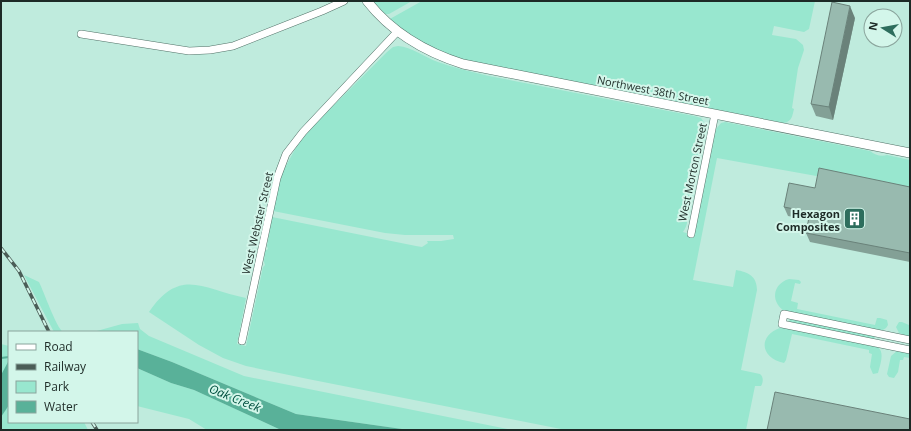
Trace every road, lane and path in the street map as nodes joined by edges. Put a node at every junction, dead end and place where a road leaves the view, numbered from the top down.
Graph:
1 (344, 1) edge
2 (367, 1) edge
3 (397, 32) junction
4 (81, 34) dead end
5 (715, 114) junction
6 (910, 153) edge
7 (691, 234) dead end
8 (910, 340) edge
9 (242, 341) dead end
10 (910, 350) edge

1 - 4 street
2 - 3 main road, Northwest 38th Street
3 - 5 main road, Northwest 38th Street
3 - 9 street, West Webster Street
5 - 6 main road, Northwest 38th Street
5 - 7 street, West Morton Street
8 - 10 street

